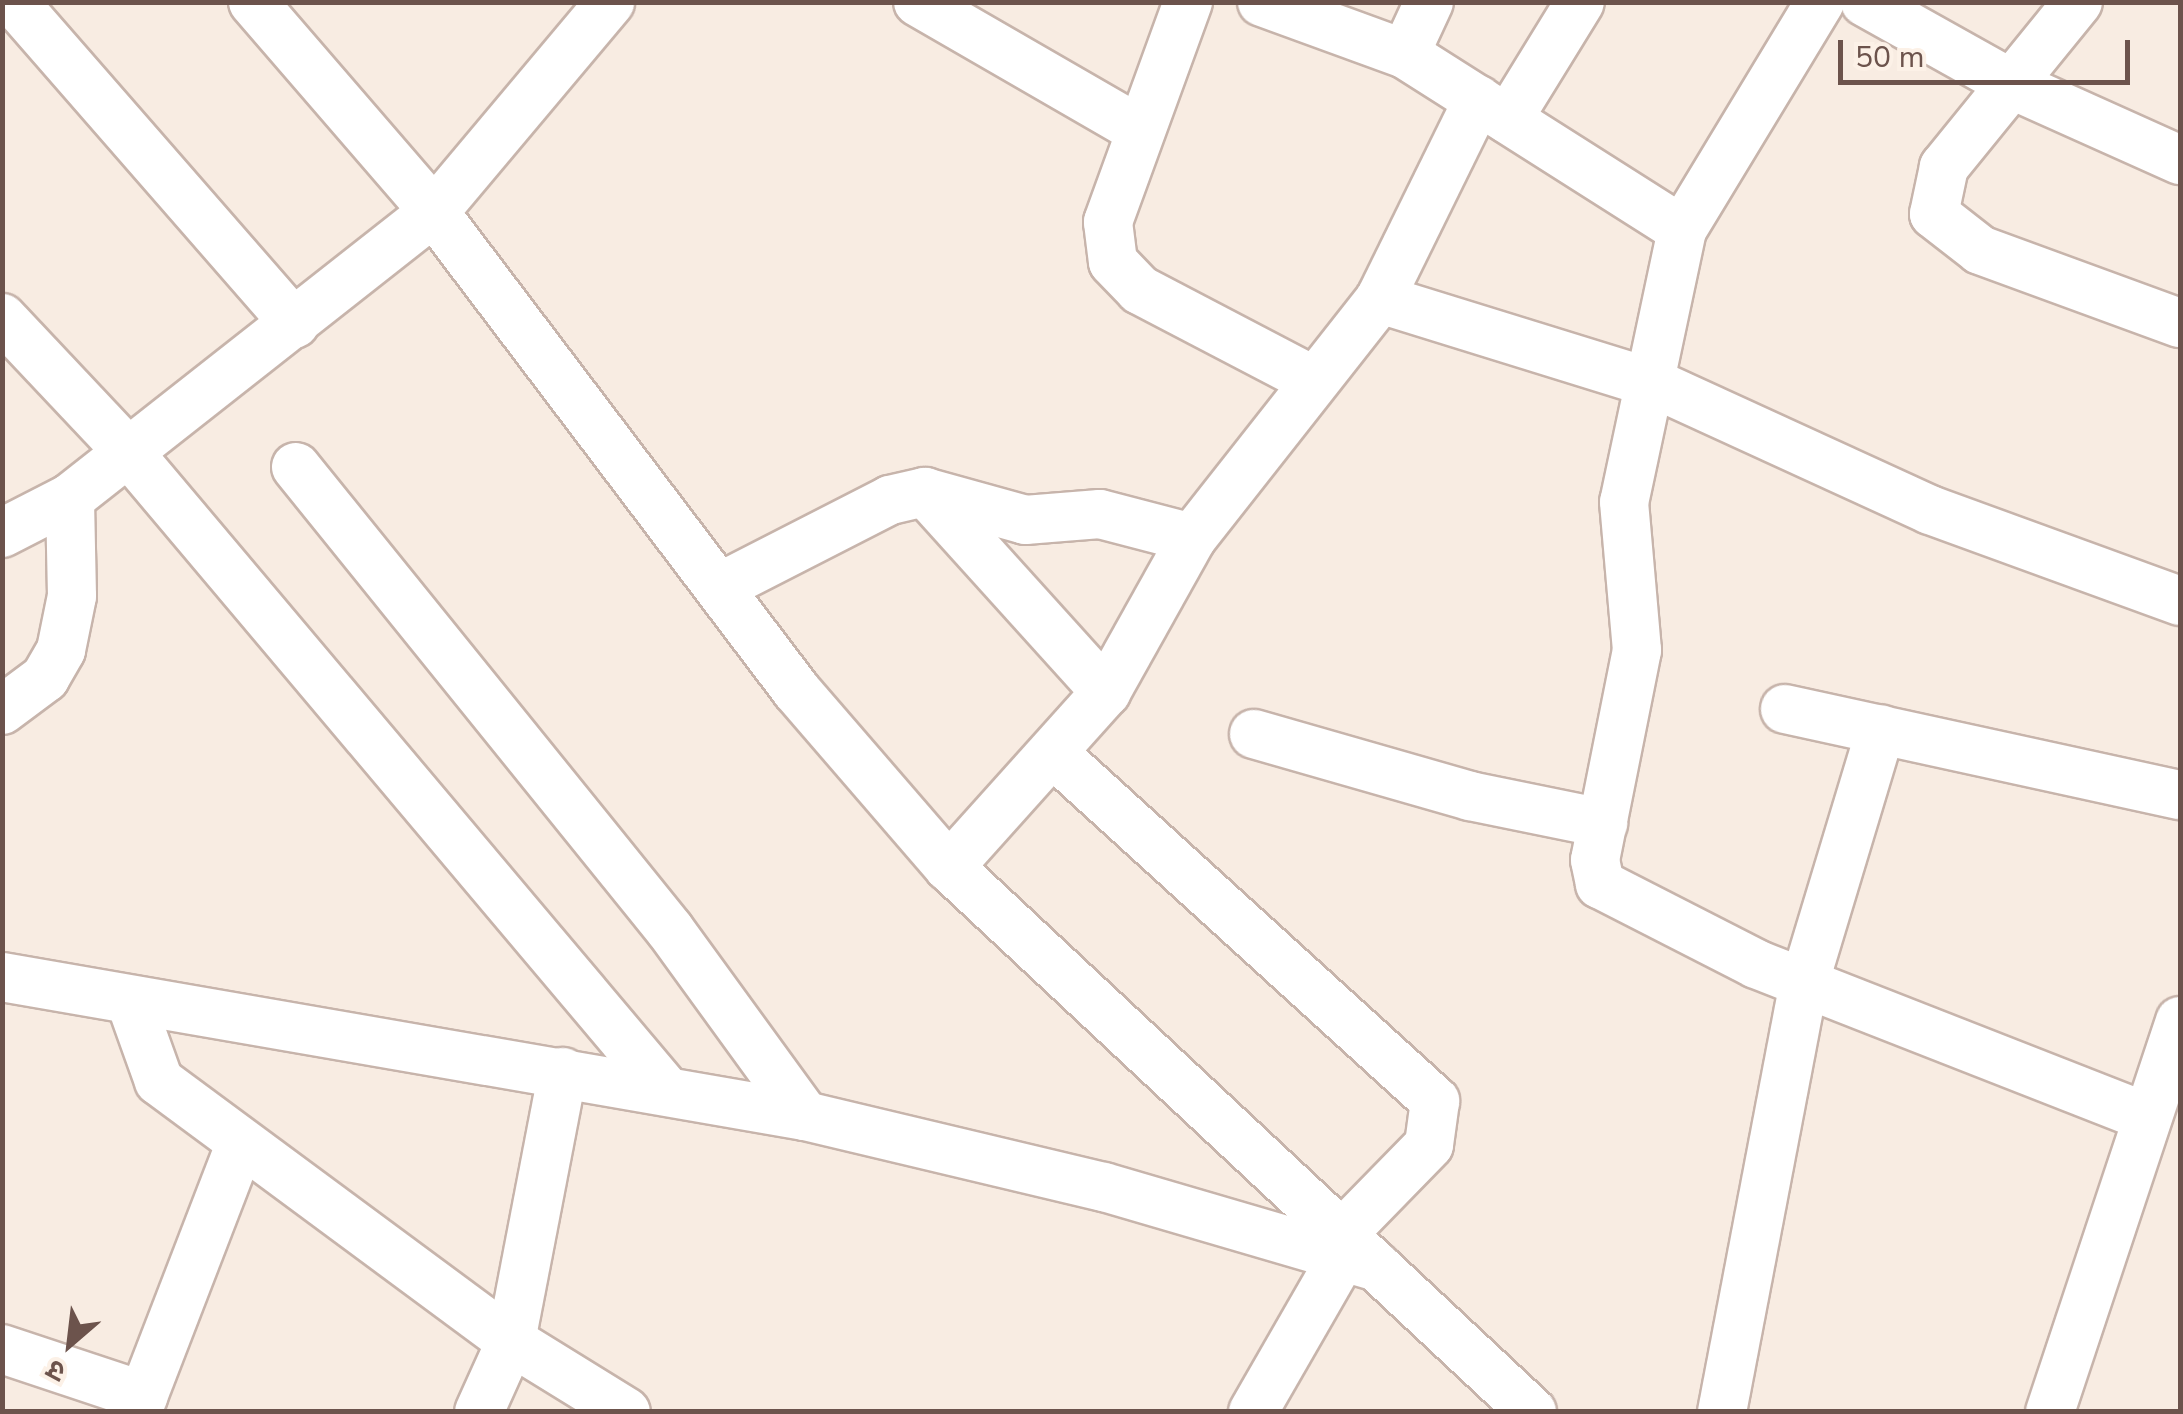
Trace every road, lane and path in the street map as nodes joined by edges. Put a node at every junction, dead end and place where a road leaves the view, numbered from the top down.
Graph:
1 (11, 2) edge
2 (253, 2) edge
3 (610, 2) edge
4 (918, 2) edge
5 (1188, 2) edge
6 (1262, 2) edge
7 (1429, 2) edge
8 (1580, 2) edge
9 (1820, 2) edge
10 (1865, 2) edge
11 (2078, 2) edge
12 (2, 17) edge
13 (1405, 54) junction
14 (2015, 86) junction
15 (1493, 110) junction
16 (1136, 128) junction
17 (2180, 160) edge
18 (434, 212) junction
19 (1682, 230) junction
20 (1380, 300) junction
21 (2, 318) edge
22 (2180, 323) edge
23 (295, 324) junction
24 (1312, 380) junction
25 (1655, 384) junction
26 (129, 453) junction
27 (296, 466) dead end
28 (925, 492) junction
29 (70, 498) junction
30 (2, 533) edge
31 (1192, 538) junction
32 (720, 587) junction
33 (2180, 602) edge
34 (1106, 692) junction
35 (1785, 709) dead end
36 (2, 710) edge
37 (1881, 729) junction
38 (1254, 734) dead end
39 (1053, 753) junction
40 (2180, 795) edge
41 (1604, 823) junction
42 (949, 866) junction
43 (2, 977) edge
44 (1804, 984) junction
45 (130, 1000) junction
46 (2180, 1021) edge
47 (563, 1072) junction
48 (665, 1089) junction
49 (806, 1116) junction
50 (2147, 1117) junction
51 (241, 1144) junction
52 (1355, 1252) junction
53 (511, 1341) junction
54 (2, 1348) edge
55 (140, 1404) edge
56 (479, 1412) edge
57 (626, 1412) edge
58 (1253, 1412) edge
59 (1532, 1412) edge
60 (1722, 1412) edge
61 (2050, 1412) edge

1 - 12 street
1 - 23 street
2 - 18 street
3 - 18 street
4 - 16 street
5 - 16 street
6 - 13 street
7 - 13 street
8 - 15 street
9 - 19 street
10 - 14 street
11 - 14 street
13 - 15 street
14 - 17 street
14 - 22 street
15 - 19 street
15 - 20 street
16 - 24 street
18 - 23 street
18 - 32 street
19 - 25 street
20 - 24 street
20 - 25 street
21 - 26 street
23 - 26 street
24 - 31 street
25 - 33 street
25 - 41 street
26 - 29 street
26 - 48 street
27 - 49 street
28 - 31 street
28 - 32 street
28 - 34 street
29 - 30 street
29 - 36 street
31 - 34 street
32 - 42 street
34 - 39 street
35 - 37 street
37 - 40 street
37 - 44 street
38 - 41 street
39 - 42 street
39 - 52 street
41 - 44 street
42 - 52 street
43 - 45 street
44 - 50 street
44 - 60 street
45 - 47 street
45 - 51 street
46 - 50 street
47 - 48 street
47 - 53 street
48 - 49 street
49 - 52 street
50 - 61 street
51 - 53 street
51 - 55 street
52 - 58 street
52 - 59 street
53 - 56 street
53 - 57 street
54 - 55 street

